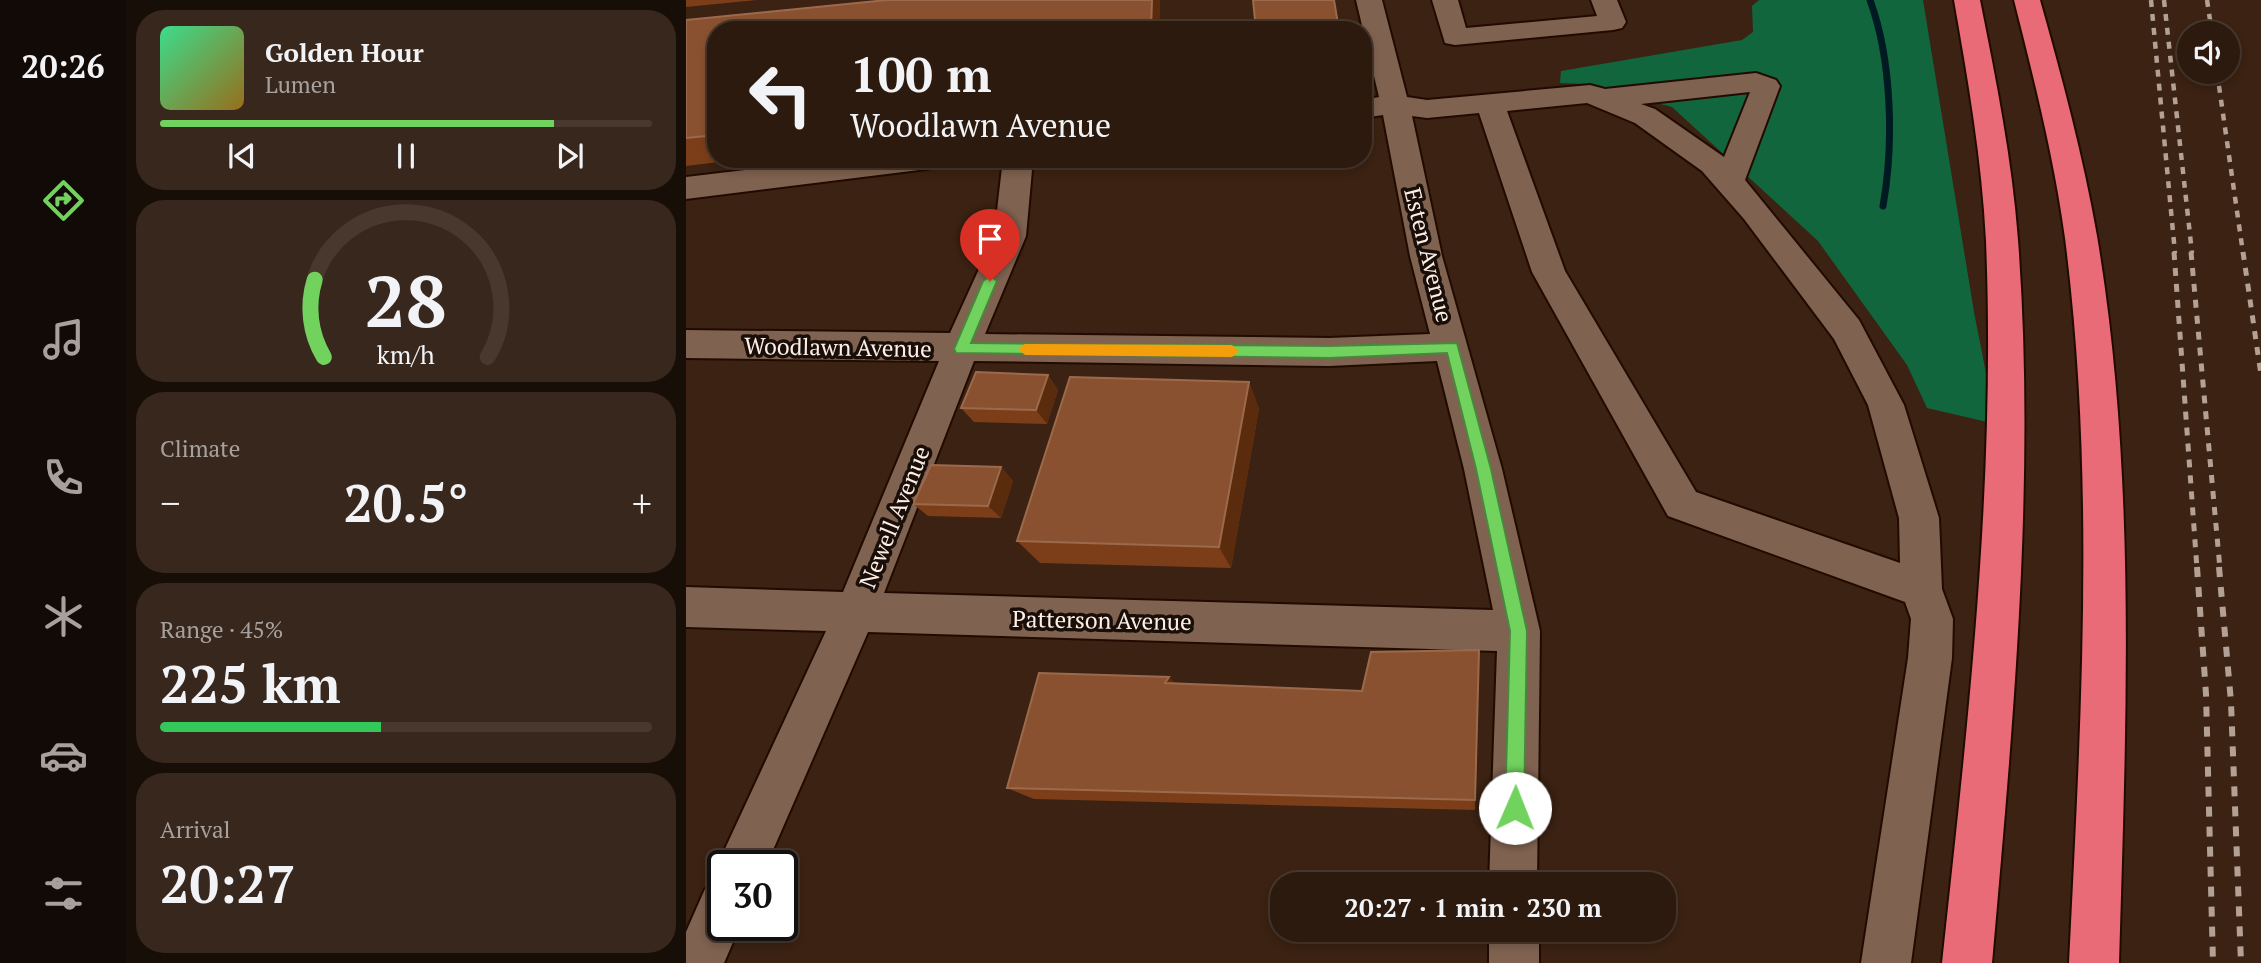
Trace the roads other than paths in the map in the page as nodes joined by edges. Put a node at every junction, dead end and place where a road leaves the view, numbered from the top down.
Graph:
1 (1368, 0) edge
2 (1445, 0) edge
3 (1604, 0) edge
4 (1967, 0) edge
5 (2027, 0) edge
6 (1370, 21) edge
7 (1372, 39) edge
8 (1602, 99) junction
9 (1490, 103) junction
10 (1379, 106) edge
11 (852, 168) edge
12 (1017, 168) edge
13 (1729, 183) junction
14 (686, 188) edge
15 (686, 344) edge
16 (1452, 347) junction
17 (961, 349) junction
18 (1921, 589) junction
19 (686, 607) edge
20 (855, 614) junction
21 (1518, 631) junction
22 (748, 850) edge
23 (1513, 872) edge
24 (708, 941) edge
25 (1514, 942) edge
26 (698, 963) edge
27 (1514, 963) edge
28 (1886, 963) edge
29 (1967, 963) edge
30 (2094, 963) edge

1 - 6 street, Esten Avenue
2 - 3 street
4 - 29 highway
5 - 30 highway
7 - 10 street, Esten Avenue
8 - 9 street
8 - 13 street
8 - 13 street
9 - 10 street
9 - 18 street
10 - 16 street, Esten Avenue
11 - 14 street
12 - 17 street, Newell Avenue
13 - 18 street
15 - 17 street, Woodlawn Avenue
16 - 17 street, Woodlawn Avenue
16 - 21 street, Esten Avenue
17 - 20 street, Newell Avenue
18 - 28 street
19 - 20 street, Patterson Avenue
20 - 21 street, Patterson Avenue
20 - 22 street, Newell Avenue
21 - 23 street, Esten Avenue
24 - 26 street
25 - 27 street

